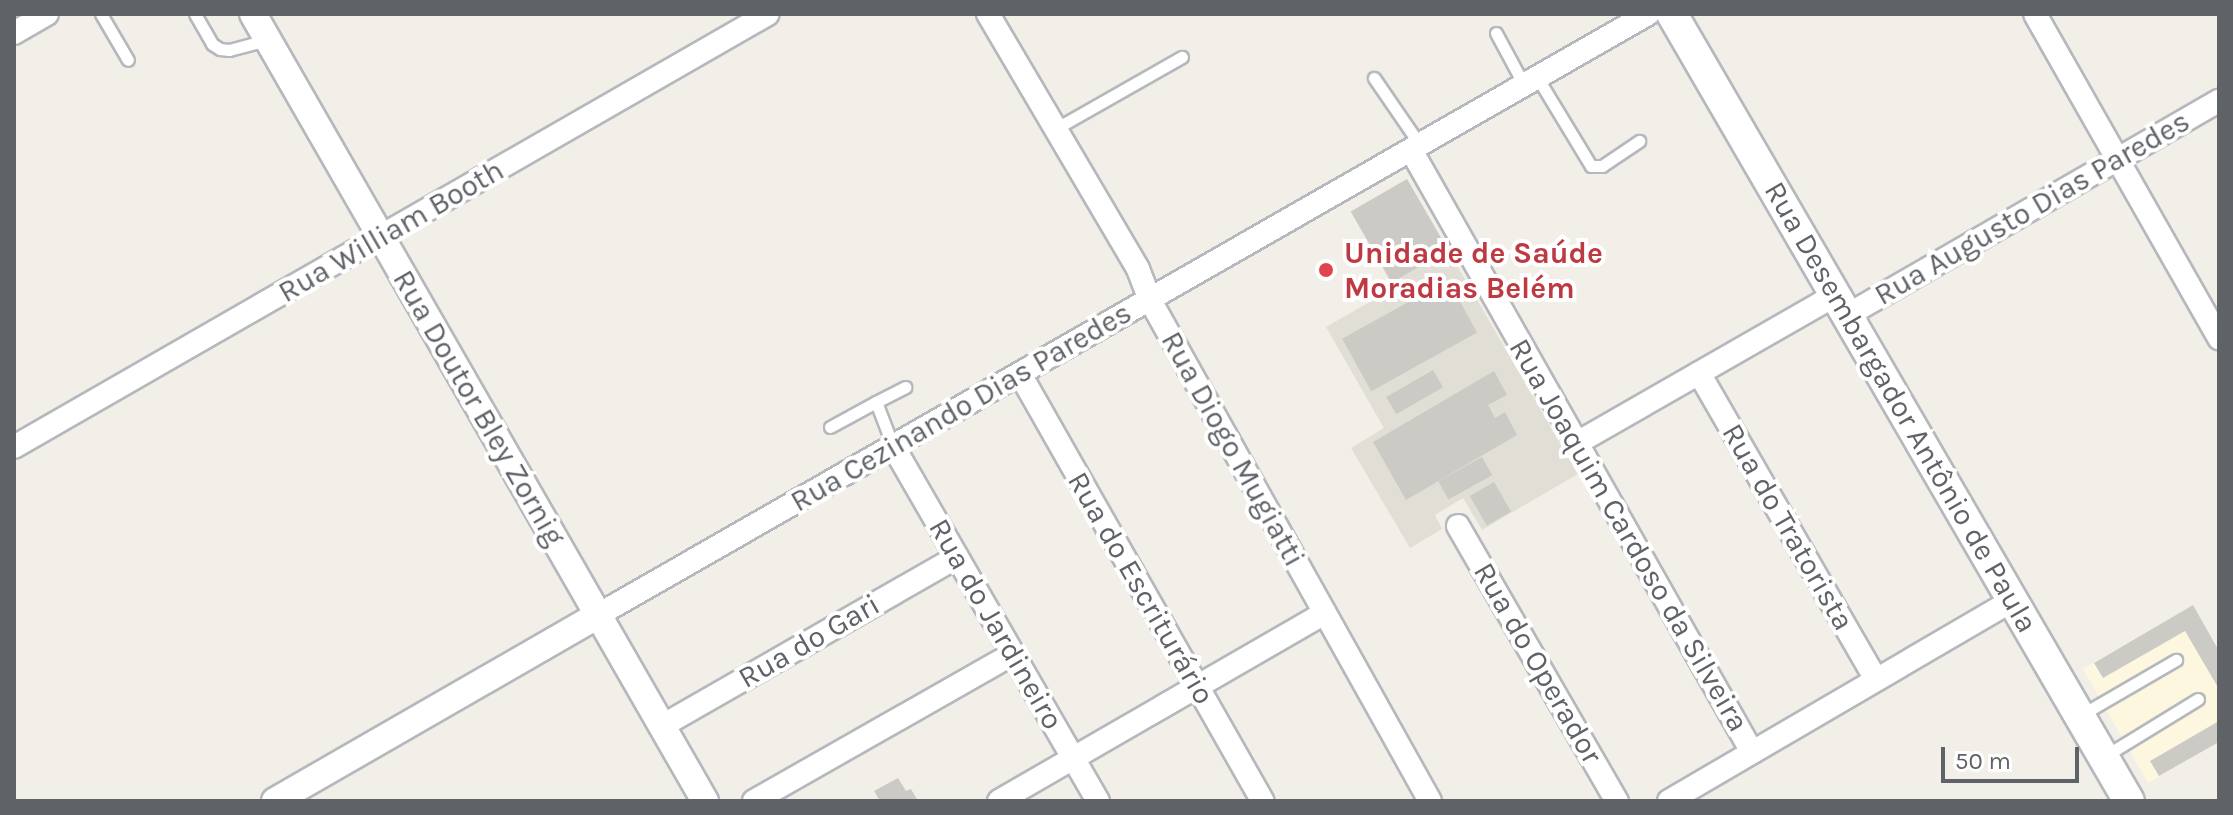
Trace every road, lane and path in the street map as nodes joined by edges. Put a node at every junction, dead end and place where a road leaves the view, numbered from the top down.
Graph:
1 (47, 14) edge
2 (101, 14) edge
3 (195, 14) edge
4 (253, 14) edge
5 (768, 14) edge
6 (988, 14) edge
7 (1648, 14) edge
8 (1672, 14) edge
9 (2035, 14) edge
10 (14, 33) edge
11 (1496, 33) dead end
12 (267, 39) junction
13 (1182, 57) dead end
14 (128, 60) dead end
15 (1374, 78) dead end
16 (1531, 81) junction
17 (2219, 101) edge
18 (1055, 129) junction
19 (1639, 141) dead end
20 (1416, 147) junction
21 (2117, 160) junction
22 (381, 237) junction
23 (1150, 300) junction
24 (1840, 306) junction
25 (2219, 338) edge
26 (1699, 373) junction
27 (1020, 374) junction
28 (905, 387) dead end
29 (876, 402) junction
30 (830, 427) dead end
31 (1577, 443) junction
32 (893, 446) junction
33 (14, 447) edge
34 (1458, 526) dead end
35 (957, 557) junction
36 (2015, 599) junction
37 (1325, 613) junction
38 (598, 615) junction
39 (1013, 654) junction
40 (2176, 660) dead end
41 (1876, 680) junction
42 (1197, 687) junction
43 (2198, 699) dead end
44 (2081, 715) junction
45 (662, 726) junction
46 (1752, 752) junction
47 (2104, 757) junction
48 (1073, 758) junction
49 (275, 801) edge
50 (705, 801) edge
51 (754, 801) edge
52 (999, 801) edge
53 (1098, 801) edge
54 (1263, 801) edge
55 (1430, 801) edge
56 (1617, 801) edge
57 (1669, 801) edge
58 (2129, 801) edge

1 - 10 street
2 - 14 lane
3 - 12 lane
4 - 12 street, Rua Doutor Bley Zornig
5 - 22 street, Rua William Booth
6 - 18 street, Rua Diogo Mugiatti
7 - 16 street, Rua Cezinando Dias Paredes
8 - 24 main road, Rua Desembargador Antônio de Paula
9 - 21 street
11 - 16 lane
12 - 22 street, Rua Doutor Bley Zornig
13 - 18 lane
15 - 20 lane
16 - 19 lane
16 - 20 street, Rua Cezinando Dias Paredes
17 - 21 street, Rua Augusto Dias Paredes
18 - 23 street, Rua Diogo Mugiatti
20 - 23 street, Rua Cezinando Dias Paredes
20 - 31 street, Rua Joaquim Cardoso da Silveira
21 - 24 street, Rua Augusto Dias Paredes
21 - 25 street
22 - 33 street, Rua William Booth
22 - 38 street, Rua Doutor Bley Zornig
23 - 27 street, Rua Cezinando Dias Paredes
23 - 37 street, Rua Diogo Mugiatti
24 - 26 street, Rua Augusto Dias Paredes
24 - 36 main road, Rua Desembargador Antônio de Paula
26 - 31 street, Rua Augusto Dias Paredes
26 - 41 street, Rua do Tratorista
27 - 32 street, Rua Cezinando Dias Paredes
27 - 42 street, Rua do Escriturário
28 - 29 lane
29 - 30 lane
29 - 32 lane
31 - 46 street, Rua Joaquim Cardoso da Silveira
32 - 35 street, Rua do Jardineiro
32 - 38 street, Rua Cezinando Dias Paredes
34 - 56 street, Rua do Operador
35 - 39 street, Rua do Jardineiro
35 - 45 street, Rua do Gari
36 - 41 street
36 - 44 main road, Rua Desembargador Antônio de Paula
37 - 42 street
37 - 55 street, Rua Diogo Mugiatti
38 - 45 street, Rua Doutor Bley Zornig
38 - 49 street, Rua Cezinando Dias Paredes
39 - 48 street, Rua do Jardineiro
39 - 51 street
40 - 44 lane
41 - 46 street
42 - 48 street
42 - 54 street, Rua do Escriturário
43 - 47 lane
44 - 47 main road, Rua Desembargador Antônio de Paula
45 - 50 street, Rua Doutor Bley Zornig
46 - 57 street
47 - 58 main road, Rua Desembargador Antônio de Paula
48 - 52 street
48 - 53 street, Rua do Jardineiro

